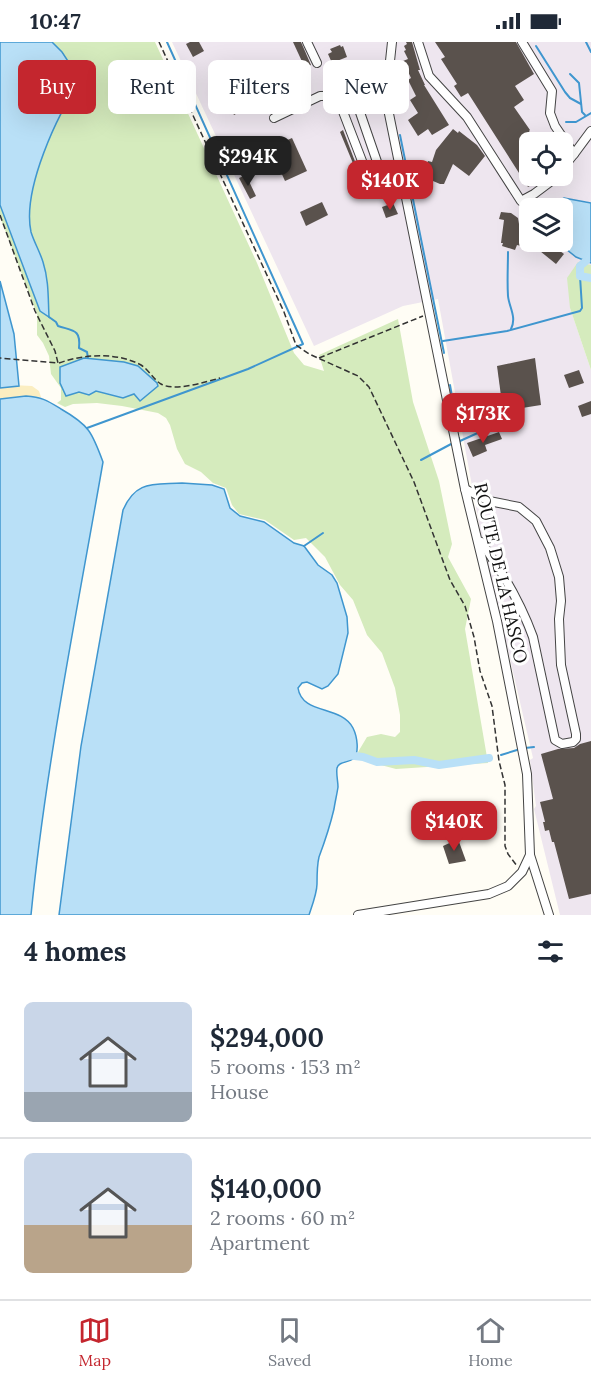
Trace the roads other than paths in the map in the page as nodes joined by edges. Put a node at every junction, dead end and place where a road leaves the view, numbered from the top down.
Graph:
1 (307, 42) edge
2 (392, 42) edge
3 (418, 42) edge
4 (522, 42) edge
5 (390, 60) edge
6 (317, 63) dead end
7 (323, 96) edge
8 (344, 114) edge
9 (361, 114) edge
10 (389, 114) edge
11 (274, 118) dead end
12 (591, 131) edge
13 (574, 154) joint
14 (545, 186) edge
15 (465, 489) junction
16 (478, 537) junction
17 (530, 855) junction
18 (358, 915) edge
19 (549, 915) edge

1 - 6 street
2 - 5 street, ROUTE DE LA HASCO
3 - 14 street
4 - 13 street
7 - 11 street
8 - 9 street
10 - 15 street, ROUTE DE LA HASCO
12 - 13 street
15 - 16 street, ROUTE DE LA HASCO
15 - 16 street
16 - 17 street, ROUTE DE LA HASCO
17 - 18 street, ROUTE DE LA HASCO
17 - 19 street

